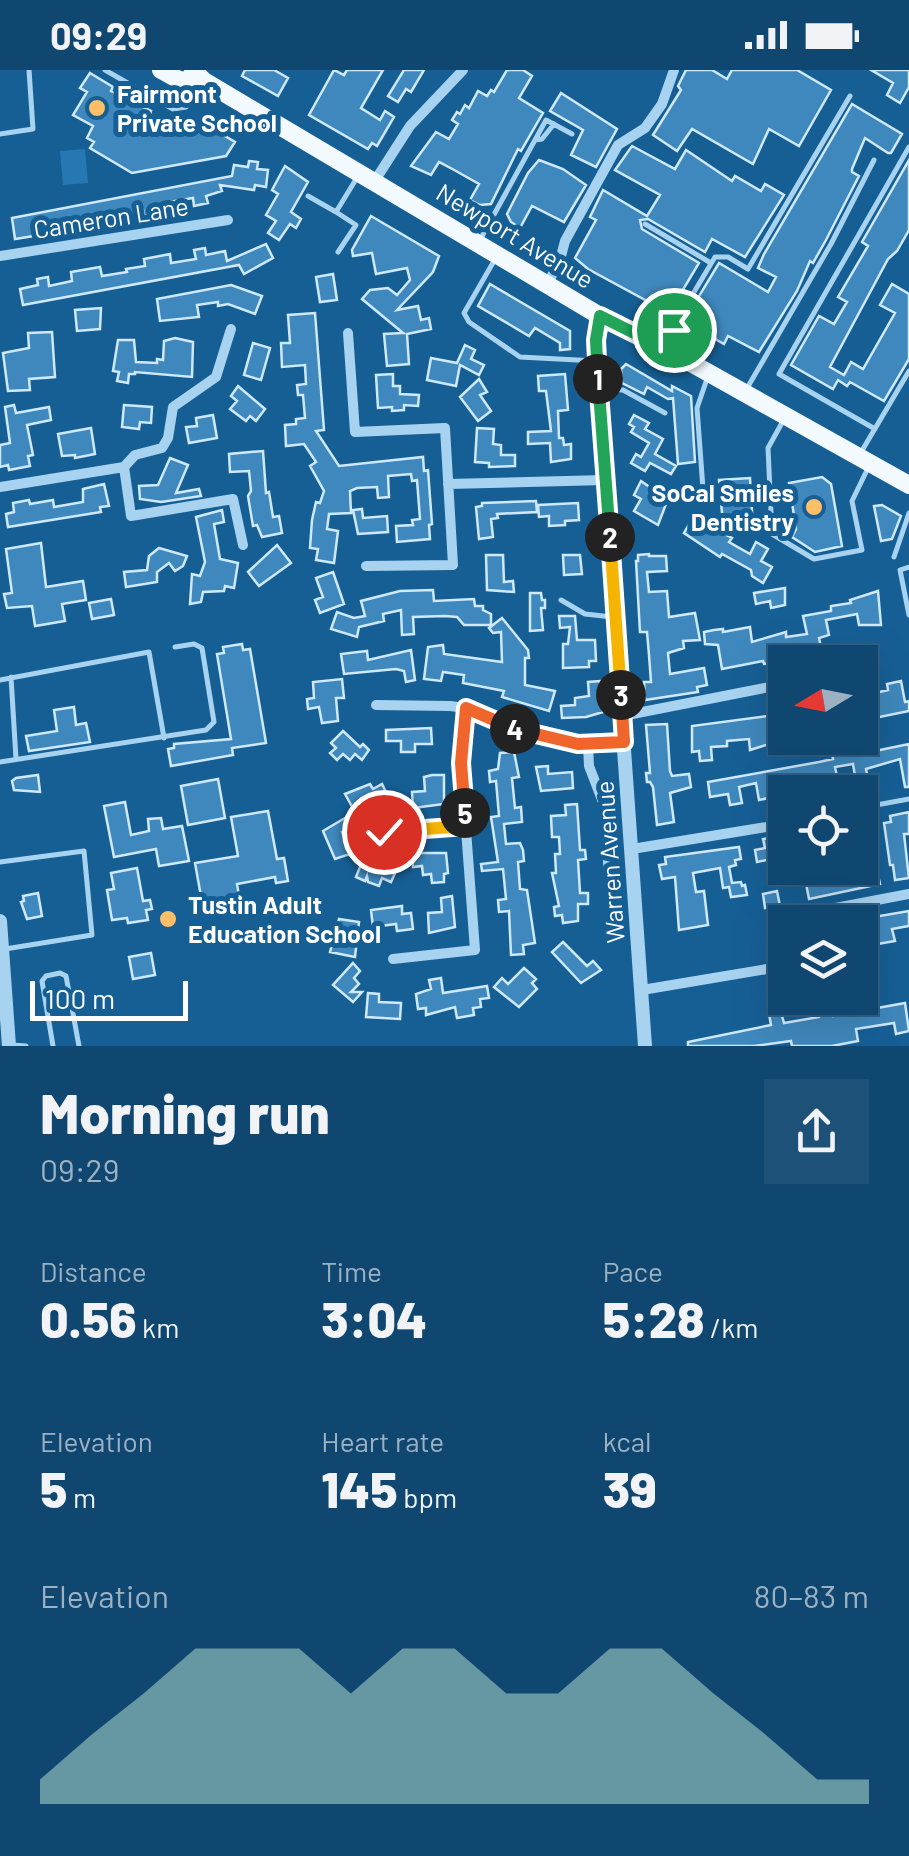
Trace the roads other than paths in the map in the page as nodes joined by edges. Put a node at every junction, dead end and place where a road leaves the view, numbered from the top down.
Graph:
1 (29, 70) edge
2 (105, 70) edge
3 (161, 70) edge
4 (463, 70) edge
5 (674, 70) edge
6 (202, 74) edge
7 (850, 96) dead end
8 (0, 134) edge
9 (572, 134) dead end
10 (909, 146) edge
11 (874, 160) dead end
12 (367, 177) junction
13 (308, 196) dead end
14 (336, 212) junction
15 (228, 220) dead end
16 (645, 224) dead end
17 (478, 242) junction
18 (338, 252) dead end
19 (498, 254) junction
20 (0, 256) edge
21 (711, 264) junction
22 (548, 283) junction
23 (600, 316) junction
24 (231, 329) dead end
25 (348, 333) dead end
26 (666, 349) junction
27 (597, 361) junction
28 (909, 371) edge
29 (709, 373) junction
30 (599, 389) junction
31 (744, 393) junction
32 (665, 413) dead end
33 (786, 416) junction
34 (875, 429) junction
35 (864, 460) junction
36 (124, 467) junction
37 (606, 480) junction
38 (448, 484) junction
39 (909, 485) edge
40 (0, 487) edge
41 (703, 489) dead end
42 (909, 513) edge
43 (243, 545) dead end
44 (894, 557) dead end
45 (366, 566) dead end
46 (909, 567) edge
47 (561, 600) dead end
48 (909, 615) edge
49 (615, 618) junction
50 (175, 648) dead end
51 (12, 678) junction
52 (0, 680) edge
53 (768, 687) edge
54 (376, 705) dead end
55 (466, 708) junction
56 (622, 716) junction
57 (164, 738) junction
58 (624, 742) junction
59 (588, 745) junction
60 (16, 760) junction
61 (0, 762) edge
62 (909, 799) edge
63 (878, 805) edge
64 (466, 826) junction
65 (768, 827) edge
66 (384, 832) dead end
67 (632, 849) junction
68 (0, 862) edge
69 (909, 894) edge
70 (851, 905) edge
71 (0, 921) edge
72 (610, 936) dead end
73 (2, 956) edge
74 (393, 959) dead end
75 (768, 969) edge
76 (642, 990) junction
77 (9, 1046) edge
78 (26, 1046) edge
79 (52, 1046) edge
80 (79, 1046) edge
81 (645, 1046) edge

1 - 8 lane
2 - 6 lane
3 - 6 main road, Newport Avenue
4 - 12 street
5 - 22 street
6 - 12 main road, Newport Avenue
7 - 21 lane
9 - 17 lane
10 - 34 lane
11 - 31 lane
12 - 14 lane
12 - 17 main road, Newport Avenue
13 - 14 lane
14 - 18 lane
15 - 20 street, Cameron Lane
16 - 21 lane
17 - 19 main road, Newport Avenue
19 - 22 main road, Newport Avenue
19 - 27 lane
21 - 26 lane
22 - 23 main road, Newport Avenue
23 - 26 main road, Newport Avenue
23 - 27 street, Warren Avenue
24 - 36 street
25 - 38 street
26 - 29 main road, Newport Avenue
27 - 30 street, Warren Avenue
28 - 34 lane
29 - 31 main road, Newport Avenue
29 - 41 lane
30 - 32 lane
30 - 37 street, Warren Avenue
31 - 33 main road, Newport Avenue
33 - 35 main road, Newport Avenue
33 - 35 lane
34 - 35 lane
35 - 39 main road, Newport Avenue
36 - 40 street
36 - 43 street
37 - 38 street
37 - 49 street, Warren Avenue
38 - 45 street
42 - 44 lane
46 - 48 lane
47 - 49 lane
49 - 56 street, Warren Avenue
50 - 57 lane
51 - 52 lane
51 - 57 lane
51 - 60 lane
53 - 56 street
54 - 55 street
55 - 59 street
55 - 64 street
56 - 58 street, Warren Avenue
57 - 60 lane
58 - 59 street
58 - 67 street, Warren Avenue
59 - 72 street, Warren Avenue
60 - 61 lane
62 - 63 lane
64 - 66 street
64 - 74 street
65 - 67 street
67 - 76 street, Warren Avenue
68 - 73 lane
69 - 70 street
71 - 73 street
73 - 77 street
75 - 76 street
76 - 81 street, Warren Avenue
77 - 78 lane
79 - 80 lane

